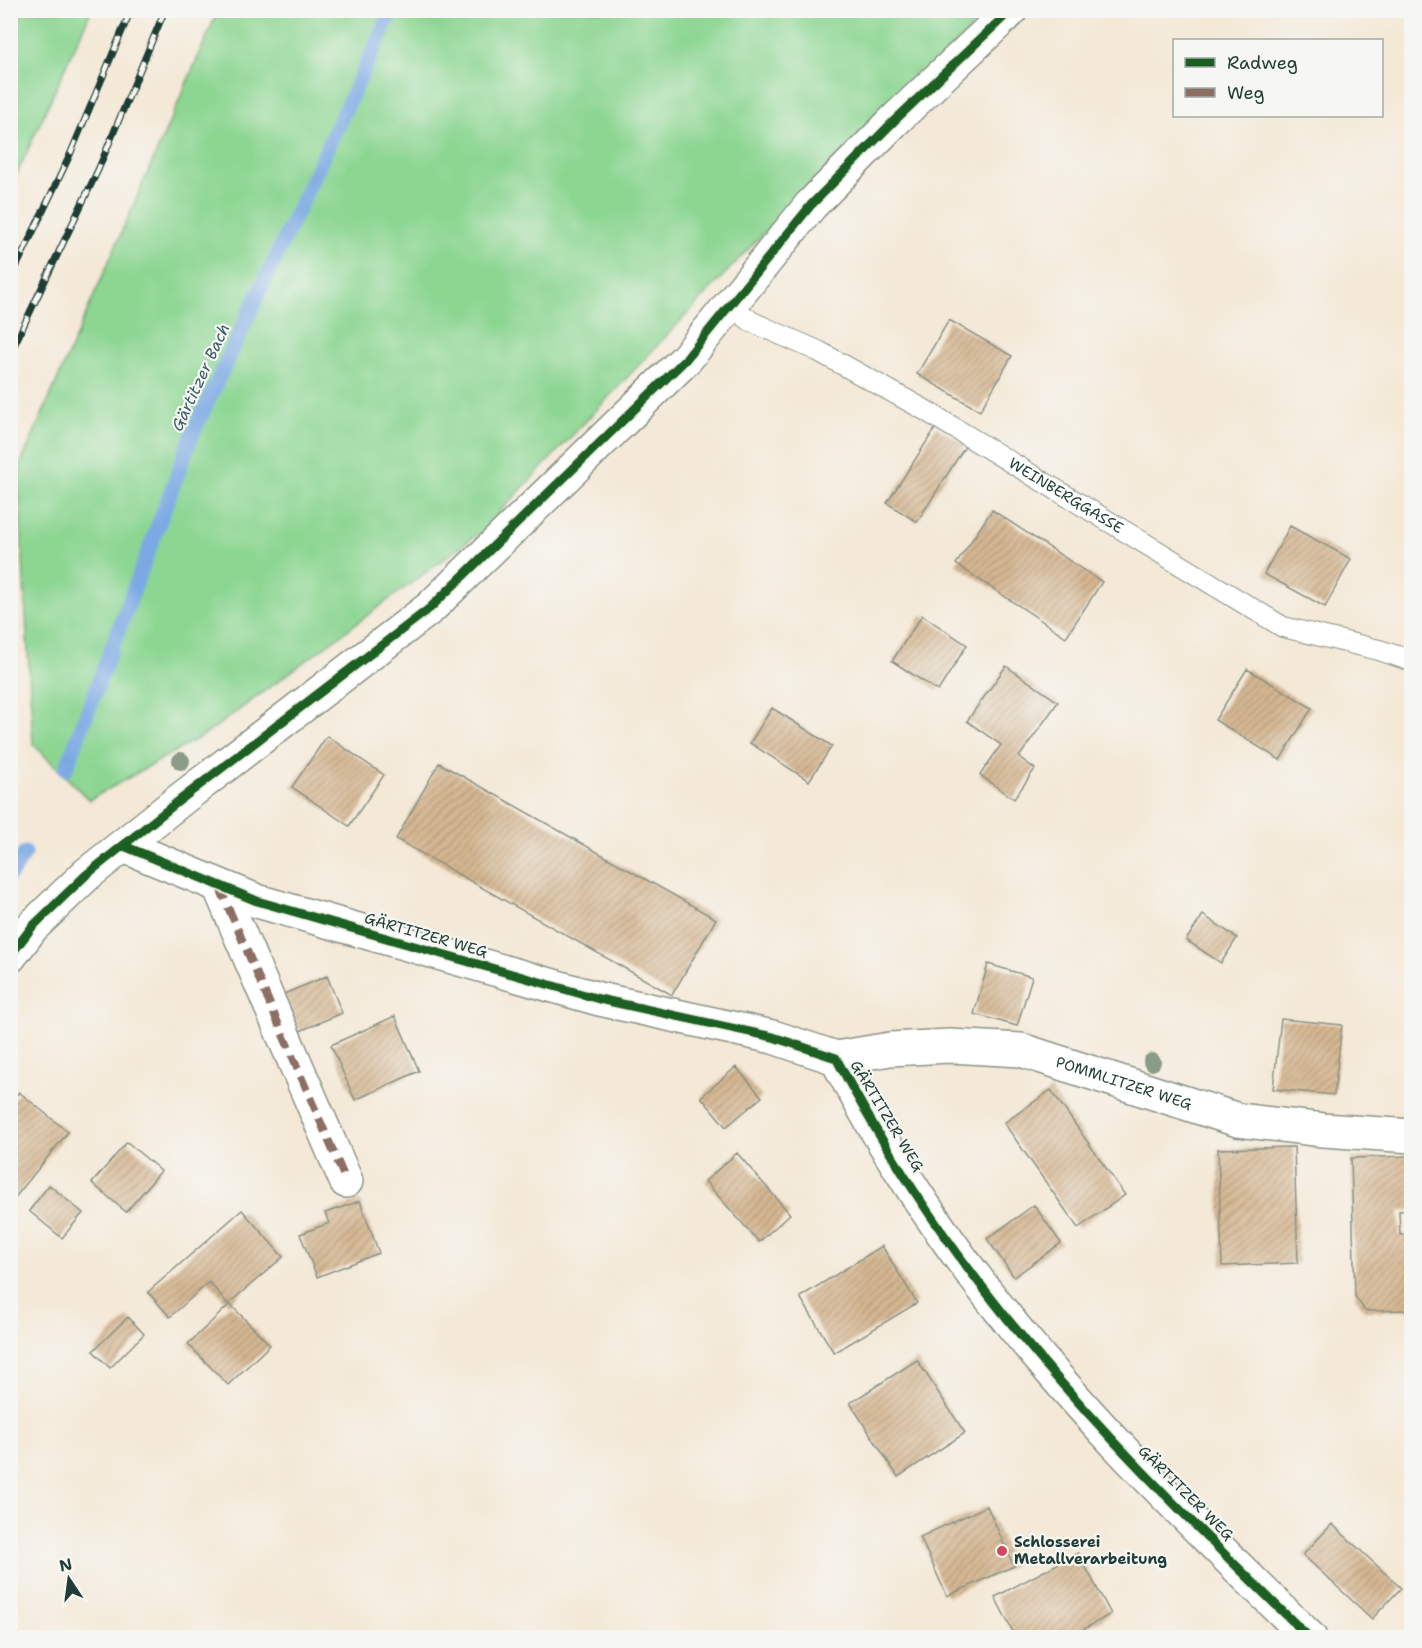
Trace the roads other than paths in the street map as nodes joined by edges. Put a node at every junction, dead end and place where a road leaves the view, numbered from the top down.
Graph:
1 (1011, 10) edge
2 (730, 305) junction
3 (1412, 662) edge
4 (124, 846) junction
5 (219, 886) junction
6 (10, 956) edge
7 (836, 1058) junction
8 (1412, 1136) edge
9 (346, 1182) dead end
10 (1310, 1638) edge

1 - 2 street
2 - 3 lane, WEINBERGGASSE
2 - 4 street
4 - 5 street, GÄRTITZER WEG
4 - 6 street
5 - 7 street, GÄRTITZER WEG
5 - 9 street
7 - 8 street, POMMLITZER WEG
7 - 10 street, GÄRTITZER WEG

